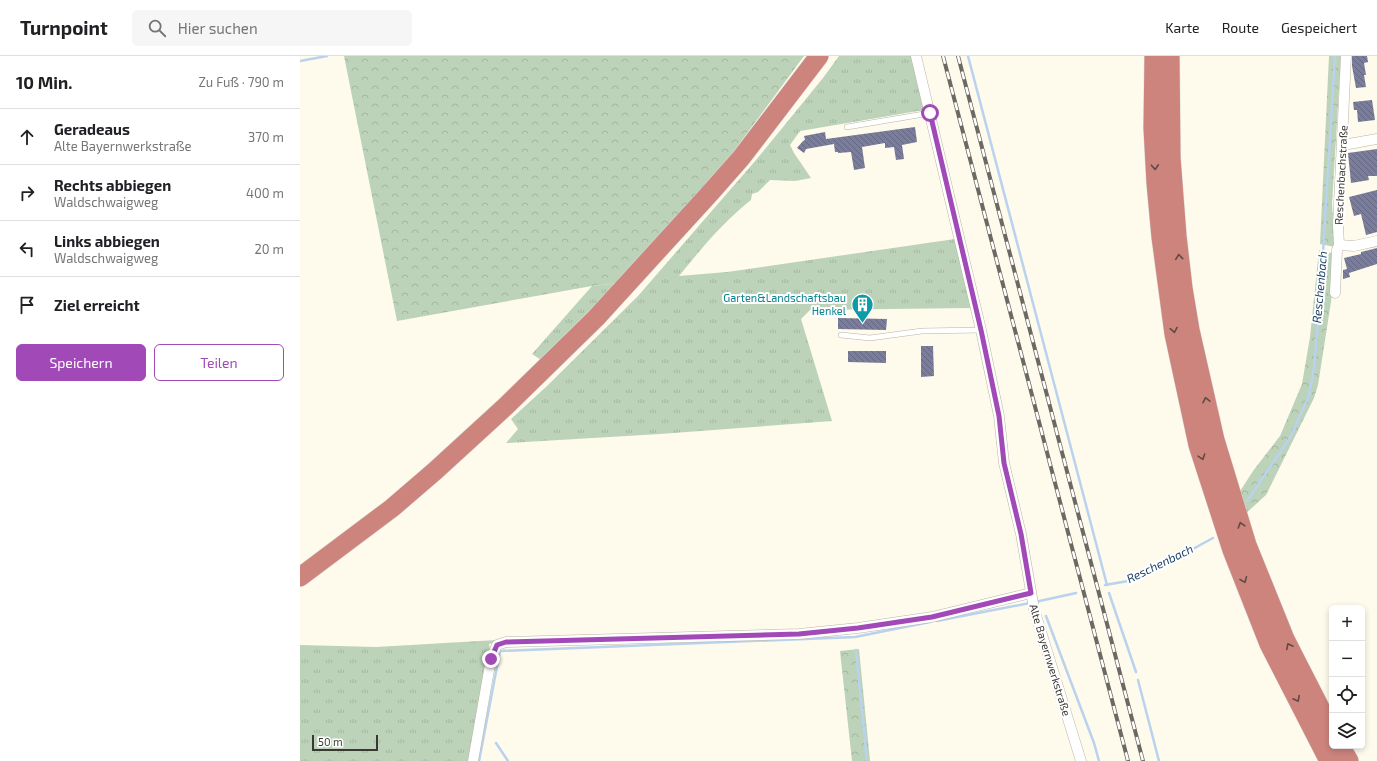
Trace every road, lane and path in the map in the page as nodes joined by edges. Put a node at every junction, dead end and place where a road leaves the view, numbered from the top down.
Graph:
1 (819, 56) edge
2 (916, 56) edge
3 (1142, 56) edge
4 (1154, 56) edge
5 (1170, 56) edge
6 (1181, 56) edge
7 (1346, 56) edge
8 (930, 113) junction
9 (847, 127) dead end
10 (1162, 128) junction
11 (1377, 139) edge
12 (1343, 145) junction
13 (1338, 226) junction
14 (1377, 241) edge
15 (1340, 245) junction
16 (1354, 246) junction
17 (1335, 293) dead end
18 (981, 330) junction
19 (841, 335) dead end
20 (300, 577) edge
21 (1032, 600) junction
22 (1329, 725) edge
23 (1342, 749) edge
24 (473, 761) edge
25 (1081, 761) edge
26 (1329, 761) edge
27 (1349, 761) edge

1 - 20 highway
2 - 8 street, Alte Bayernwerkstraße
3 - 10 highway
4 - 10 highway
5 - 10 highway
6 - 10 highway
7 - 12 street, Reschenbachstraße
8 - 9 lane
8 - 18 street, Alte Bayernwerkstraße
22 -> 10 highway
10 -> 26 highway
11 - 12 street
12 - 13 street, Reschenbachstraße
13 - 15 street, Reschenbachstraße
13 - 16 street
14 - 16 street
15 - 16 street
15 - 17 street, Reschenbachstraße
18 - 19 lane
18 - 21 street, Alte Bayernwerkstraße
21 - 24 street
21 - 25 street, Alte Bayernwerkstraße
23 - 27 highway

